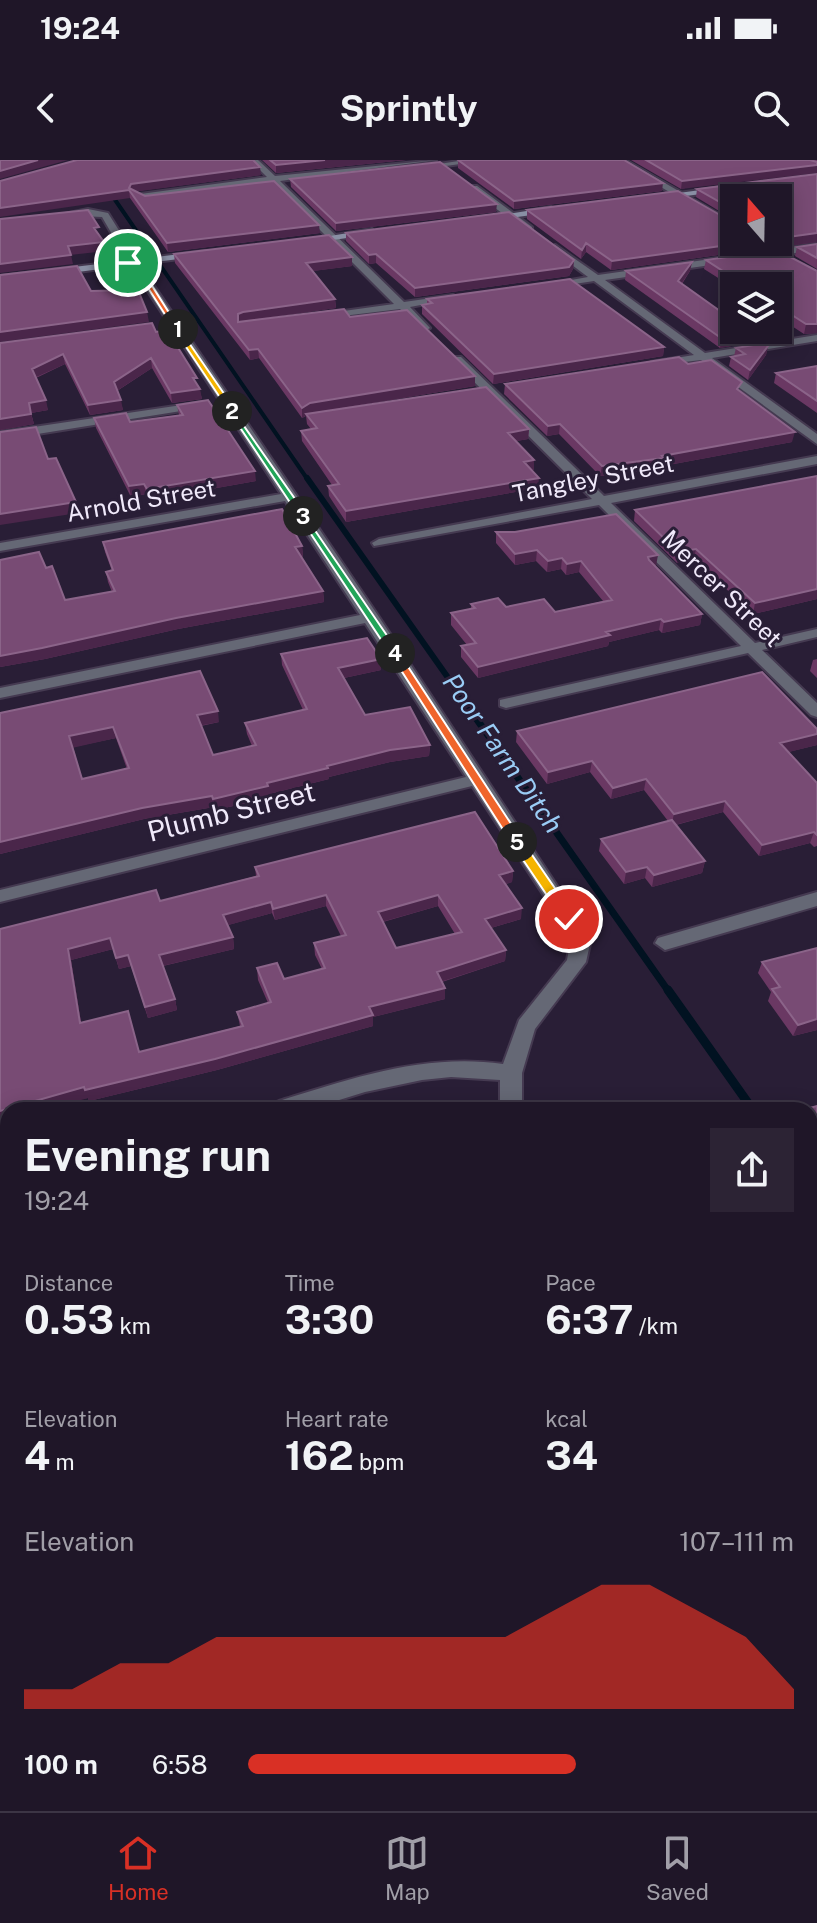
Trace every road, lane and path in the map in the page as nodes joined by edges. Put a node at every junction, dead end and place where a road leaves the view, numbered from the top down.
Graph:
1 (254, 160) edge
2 (485, 160) edge
3 (619, 160) edge
4 (436, 162) edge
5 (453, 173) edge
6 (275, 180) junction
7 (465, 182) edge
8 (720, 189) edge
9 (677, 194) junction
10 (647, 198) edge
11 (556, 209) edge
12 (510, 215) junction
13 (54, 216) edge
14 (481, 219) edge
15 (720, 219) edge
16 (377, 232) edge
17 (535, 233) edge
18 (333, 237) junction
19 (547, 242) edge
20 (288, 243) edge
21 (817, 247) edge
22 (792, 251) edge
23 (214, 252) edge
24 (755, 256) edge
25 (783, 256) edge
26 (790, 260) edge
27 (128, 263) junction
28 (596, 278) junction
29 (0, 279) edge
30 (537, 286) edge
31 (462, 297) edge
32 (402, 305) junction
33 (308, 319) edge
34 (432, 335) edge
35 (817, 338) edge
36 (442, 345) edge
37 (703, 356) junction
38 (642, 366) edge
39 (504, 388) edge
40 (489, 391) junction
41 (474, 393) edge
42 (226, 401) junction
43 (0, 436) edge
44 (817, 440) edge
45 (817, 460) edge
46 (290, 496) junction
47 (602, 501) junction
48 (379, 543) dead end
49 (0, 547) edge
50 (372, 617) junction
51 (817, 633) edge
52 (751, 648) junction
53 (0, 693) edge
54 (506, 703) dead end
55 (817, 712) edge
56 (475, 780) junction
57 (0, 896) edge
58 (817, 899) edge
59 (665, 943) dead end
60 (511, 1073) junction
61 (308, 1102) edge
62 (511, 1102) edge

1 - 6 street
2 - 4 street
3 - 9 street
4 - 5 street
4 - 6 street
6 - 6 street
6 - 18 street
7 - 12 street
8 - 9 street
9 - 10 street
9 - 15 street
11 - 12 street
12 - 14 street
12 - 17 street
13 - 27 street
16 - 18 street
18 - 20 street
18 - 32 street
19 - 28 street
21 - 22 street
23 - 27 street
24 - 28 street
25 - 26 street
27 - 29 street
27 - 42 street
28 - 30 street
28 - 37 street
31 - 32 street
32 - 33 street
32 - 34 street
35 - 37 street
36 - 40 street, Mercer Street
37 - 38 street
37 - 44 street
39 - 40 street
40 - 41 street
40 - 47 street, Mercer Street
42 - 43 street
42 - 46 street
45 - 47 street, Tangley Street
46 - 49 street, Arnold Street
46 - 50 street
47 - 48 street, Tangley Street
47 - 52 street, Mercer Street
50 - 53 street
50 - 56 street
51 - 52 street
52 - 54 street
52 - 55 street, Mercer Street
56 - 57 street, Plumb Street
56 - 60 street
58 - 59 street
60 - 61 street
60 - 62 street

